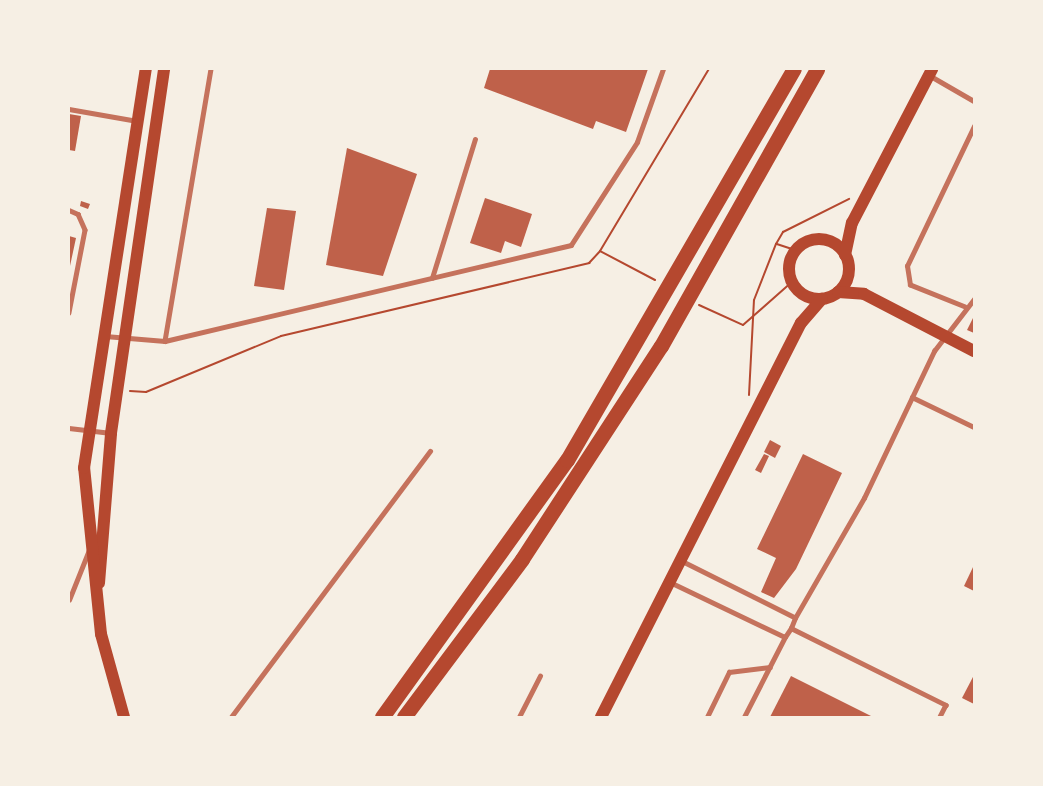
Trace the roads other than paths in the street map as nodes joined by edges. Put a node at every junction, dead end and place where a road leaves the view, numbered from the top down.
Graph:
1 (146, 69) edge
2 (164, 69) edge
3 (211, 69) edge
4 (663, 69) edge
5 (794, 69) edge
6 (817, 69) edge
7 (931, 72) edge
8 (974, 101) edge
9 (69, 109) edge
10 (137, 121) junction
11 (974, 126) edge
12 (475, 139) dead end
13 (69, 210) edge
14 (852, 223) junction
15 (825, 240) junction
16 (845, 255) junction
17 (849, 272) junction
18 (432, 278) junction
19 (800, 292) junction
20 (838, 292) junction
21 (864, 294) junction
22 (973, 297) edge
23 (822, 299) junction
24 (965, 307) junction
25 (69, 312) edge
26 (801, 322) junction
27 (102, 336) junction
28 (946, 337) junction
29 (123, 338) junction
30 (165, 341) junction
31 (974, 351) edge
32 (912, 397) junction
33 (974, 427) edge
34 (69, 428) edge
35 (86, 430) junction
36 (111, 433) junction
37 (430, 451) dead end
38 (102, 531) junction
39 (89, 549) junction
40 (681, 561) junction
41 (670, 582) junction
42 (69, 600) edge
43 (99, 614) junction
44 (795, 618) junction
45 (791, 628) junction
46 (785, 637) junction
47 (770, 668) junction
48 (540, 676) dead end
49 (124, 717) edge
50 (231, 717) edge
51 (382, 717) edge
52 (404, 717) edge
53 (519, 717) edge
54 (601, 717) edge
55 (707, 717) edge
56 (744, 717) edge
57 (940, 717) edge

1 - 10 main road
2 - 29 main road
3 - 30 lane
4 - 18 lane
5 - 51 highway
6 - 52 highway
7 - 8 lane
7 - 14 main road
9 - 10 lane
10 - 27 main road
11 - 24 lane
12 - 18 lane
13 - 25 lane
14 - 15 main road
14 - 16 main road
15 - 16 main road
15 - 19 main road
16 - 17 main road
17 - 20 main road
17 - 21 main road
18 - 30 lane
19 - 23 main road
19 - 26 main road
20 - 21 main road
20 - 23 main road
21 - 28 main road
22 - 24 lane
23 - 26 main road
24 - 28 lane
26 - 40 main road
27 - 29 lane
27 - 35 main road
28 - 31 main road
28 - 32 lane
29 - 30 lane
29 - 36 main road
32 - 33 lane
32 - 44 lane
34 - 35 lane
35 - 36 lane
35 - 39 main road
36 - 38 main road
37 - 50 lane
38 - 39 lane
38 - 43 main road
39 - 42 lane
39 - 43 main road
40 - 41 main road
40 - 44 lane
41 - 46 lane
41 - 54 main road
43 - 49 main road
44 - 45 lane
45 - 46 lane
45 - 57 lane
46 - 47 lane
47 - 55 lane
47 - 56 lane
48 - 53 lane

